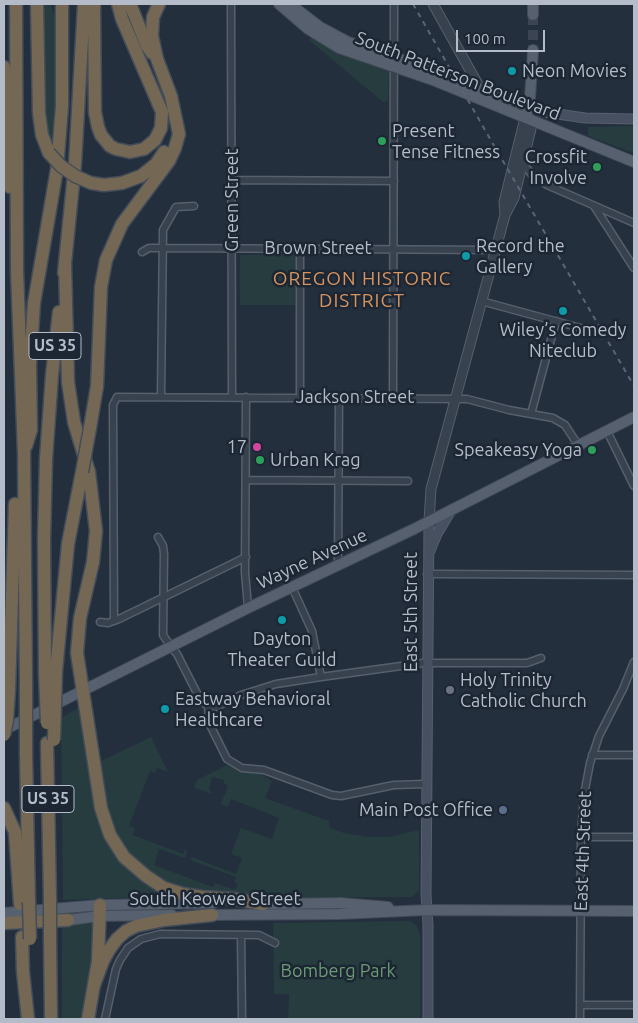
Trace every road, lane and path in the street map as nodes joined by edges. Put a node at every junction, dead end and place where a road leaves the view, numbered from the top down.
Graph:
1 (16, 4) edge
2 (57, 4) edge
3 (62, 4) edge
4 (120, 4) edge
5 (160, 4) edge
6 (231, 4) edge
7 (279, 4) edge
8 (290, 4) edge
9 (394, 4) edge
10 (433, 4) edge
11 (533, 4) edge
12 (37, 5) edge
13 (91, 5) edge
14 (533, 15) tunnel mouth
15 (62, 17) junction
16 (533, 50) tunnel mouth
17 (157, 59) junction
18 (394, 62) junction
19 (4, 67) edge
20 (480, 88) junction
21 (529, 107) junction
22 (175, 118) junction
23 (528, 119) junction
24 (634, 119) edge
25 (634, 162) edge
26 (523, 164) junction
27 (232, 180) junction
28 (394, 181) junction
29 (594, 205) junction
30 (194, 206) dead end
31 (505, 215) junction
32 (634, 223) edge
33 (18, 248) junction
34 (163, 248) junction
35 (232, 248) junction
36 (300, 248) junction
37 (394, 249) junction
38 (495, 250) junction
39 (142, 252) dead end
40 (65, 264) junction
41 (634, 268) edge
42 (481, 301) junction
43 (556, 321) junction
44 (588, 330) dead end
45 (161, 396) junction
46 (232, 397) junction
47 (246, 397) junction
48 (300, 397) junction
49 (339, 398) junction
50 (393, 398) junction
51 (454, 398) junction
52 (20, 399) junction
53 (531, 414) junction
54 (634, 417) edge
55 (607, 431) junction
56 (578, 445) junction
57 (24, 453) junction
58 (246, 480) junction
59 (338, 481) junction
60 (408, 481) dead end
61 (634, 486) edge
62 (452, 509) junction
63 (429, 521) junction
64 (158, 537) dead end
65 (246, 557) junction
66 (428, 558) junction
67 (338, 565) junction
68 (427, 574) junction
69 (634, 575) edge
70 (292, 587) junction
71 (163, 598) junction
72 (248, 608) junction
73 (114, 621) junction
74 (100, 622) dead end
75 (171, 647) junction
76 (541, 658) dead end
77 (634, 662) edge
78 (427, 663) junction
79 (51, 672) junction
80 (321, 677) junction
81 (83, 691) junction
82 (208, 706) junction
83 (4, 730) edge
84 (4, 735) edge
85 (592, 755) junction
86 (634, 755) edge
87 (426, 784) junction
88 (4, 808) edge
89 (581, 837) junction
90 (634, 837) edge
91 (24, 903) junction
92 (263, 904) junction
93 (100, 910) junction
94 (427, 910) junction
95 (634, 910) edge
96 (581, 911) junction
97 (4, 912) edge
98 (212, 915) junction
99 (68, 920) junction
100 (4, 923) edge
101 (4, 928) edge
102 (241, 934) junction
103 (274, 943) dead end
104 (94, 986) junction
105 (581, 1005) junction
106 (634, 1005) edge
107 (30, 1019) edge
108 (51, 1019) edge
109 (88, 1019) edge
110 (105, 1019) edge
111 (242, 1019) edge
112 (428, 1019) edge
113 (580, 1019) edge

1 - 33 highway, US 35
2 - 15 highway
3 - 15 highway
4 - 13 highway
4 - 17 highway
5 - 17 highway
6 - 27 street, Green Street
7 - 18 main road, South Patterson Boulevard
8 - 18 main road, South Patterson Boulevard
9 - 18 street
10 - 20 street
11 - 14 main road
12 - 22 highway, bridge
13 - 40 highway, US 35
15 - 57 highway
16 - 21 main road, East 5th Street
17 - 22 highway
18 - 20 main road, South Patterson Boulevard
18 - 23 main road, South Patterson Boulevard
18 - 28 street
19 - 33 highway
20 - 21 main road, South Patterson Boulevard
21 - 23 main road, East 5th Street
21 - 24 main road
22 - 79 highway, bridge
23 - 25 main road, South Patterson Boulevard
23 - 26 street, East 5th Street
23 - 31 street, East 5th Street
26 - 29 street
26 - 31 street, East 5th Street
27 - 28 street
27 - 35 street, Green Street
28 - 37 street
29 - 32 street
29 - 41 street
30 - 34 street
31 - 38 street, East 5th Street
33 - 52 highway, US 35
34 - 35 street, Brown Street
34 - 39 street, Brown Street
34 - 45 street
35 - 36 street, Brown Street
35 - 46 street, Green Street
36 - 37 street, Brown Street
36 - 48 street
37 - 38 street, Brown Street
37 - 50 street
38 - 42 street, East 5th Street
40 - 79 highway, US 35
40 - 81 highway
42 - 43 street
42 - 51 street, East 5th Street
43 - 44 street
43 - 53 street
45 - 46 street, Jackson Street
45 - 73 street, Jackson Street
46 - 47 street, Jackson Street
47 - 48 street, Jackson Street
47 - 58 street
48 - 49 street, Jackson Street
49 - 50 street, Jackson Street
49 - 59 street
50 - 51 street, Jackson Street
51 - 53 street, Jackson Street
51 - 63 street, East 5th Street
52 - 57 highway, US 35
52 - 84 highway, bridge
53 - 56 street, Jackson Street
54 - 55 main road, Wayne Avenue
55 - 56 main road, Wayne Avenue
55 - 61 street
56 - 62 main road, Wayne Avenue
57 - 91 highway, US 35, bridge
58 - 59 street
58 - 65 street
59 - 60 street
59 - 67 street
62 - 63 main road, Wayne Avenue
62 - 66 main road
63 - 66 main road, East 5th Street
63 - 67 main road, Wayne Avenue
64 - 71 street
65 - 71 street
65 - 72 street
66 - 68 main road, East 5th Street
67 - 70 main road, Wayne Avenue
68 - 69 street
68 - 78 main road, East 5th Street
70 - 72 main road, Wayne Avenue
70 - 80 street
71 - 73 street
71 - 75 street
72 - 75 main road, Wayne Avenue
73 - 74 street
75 - 81 main road, Wayne Avenue
75 - 82 street
76 - 78 street
77 - 85 street, East 4th Street
78 - 80 street
78 - 87 main road, East 5th Street
79 - 108 highway, bridge
80 - 82 street
81 - 83 main road, Wayne Avenue
81 - 92 highway
82 - 87 street
85 - 86 street
85 - 89 street, East 4th Street
87 - 94 main road, East 5th Street
88 - 91 highway
89 - 90 street
89 - 96 street, East 4th Street
91 - 107 highway, US 35, bridge
92 - 93 main road, South Keowee Street
92 - 94 main road, South Keowee Street
93 - 97 main road, South Keowee Street
93 - 98 main road, South Keowee Street
93 - 99 main road, South Keowee Street
93 - 104 highway
94 - 96 main road, South Keowee Street
94 - 98 main road, South Keowee Street
94 - 112 main road, East 5th Street
95 - 96 main road, South Keowee Street
96 - 105 street, East 4th Street
98 - 104 highway
99 - 100 highway
99 - 101 main road, South Keowee Street
102 - 103 street
102 - 110 street
102 - 111 street
104 - 109 highway
105 - 106 street
105 - 113 street, East 4th Street

